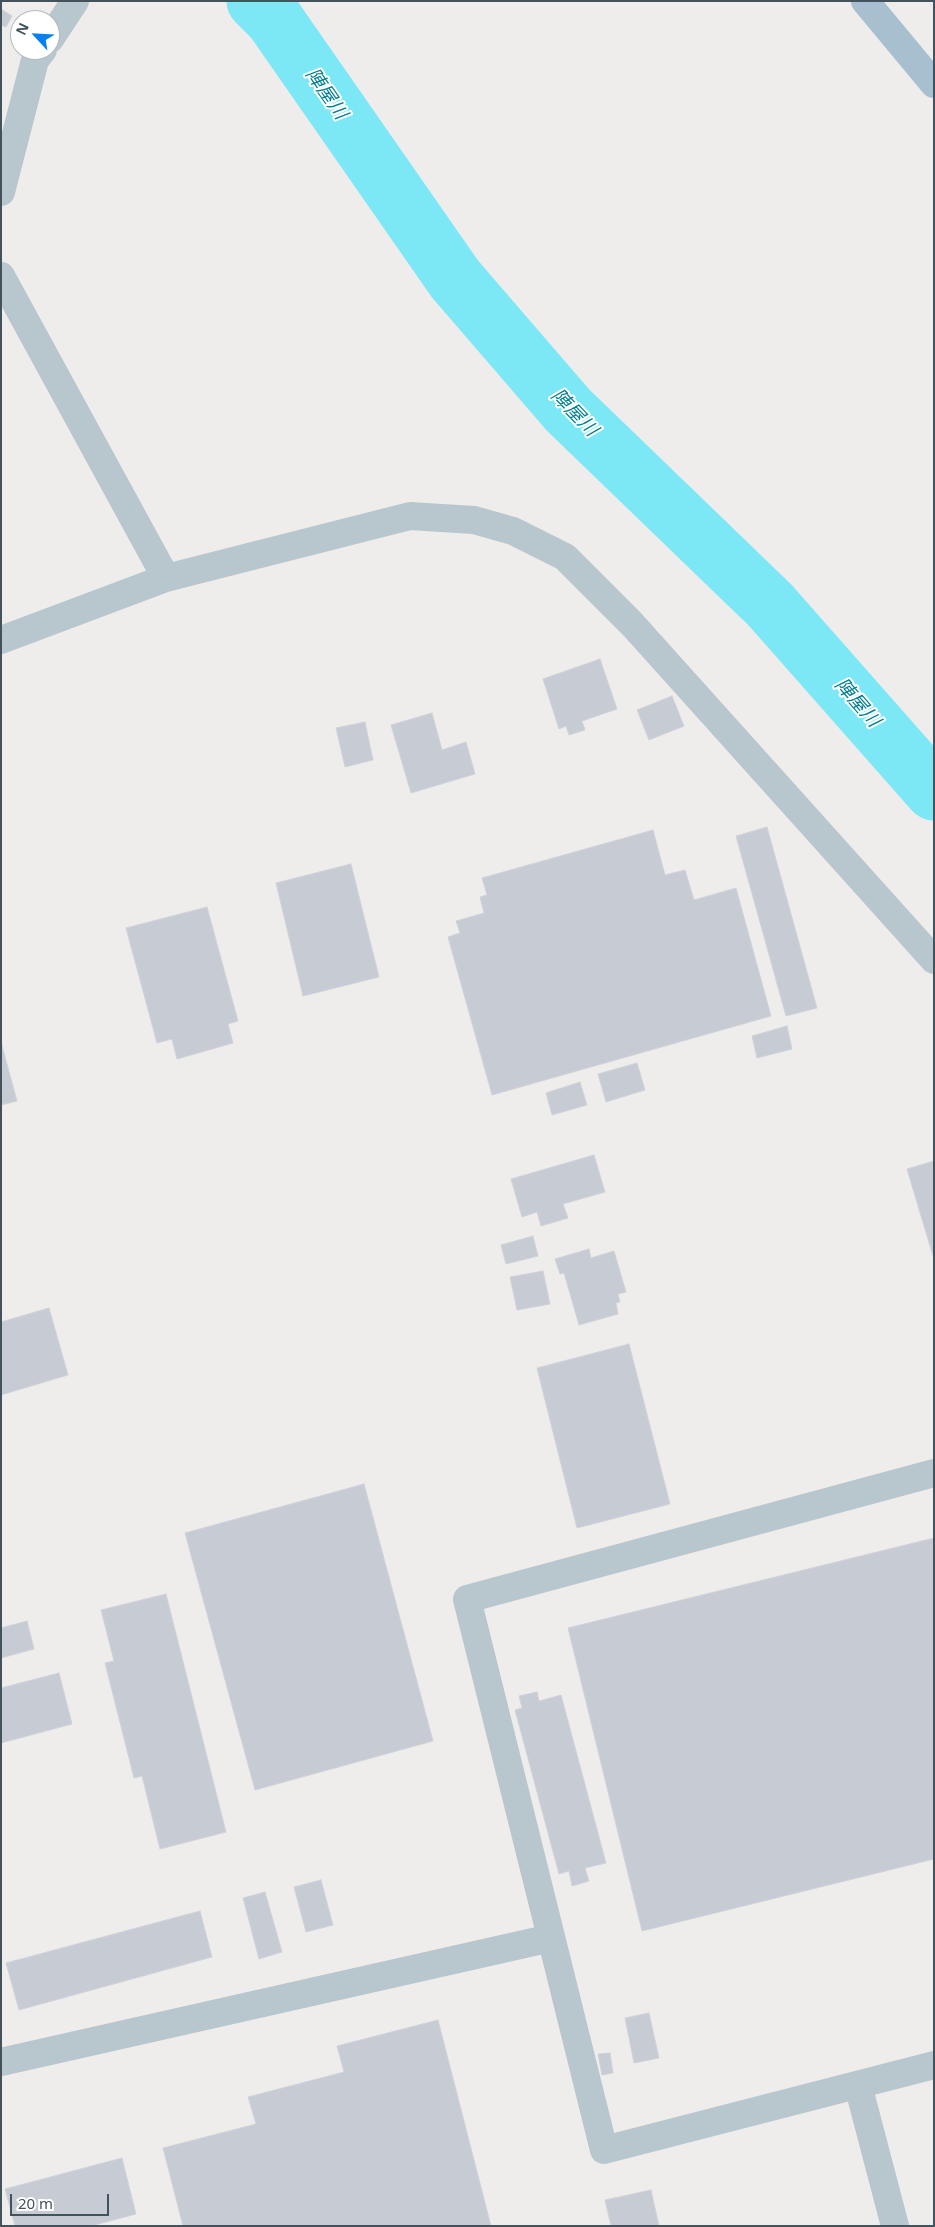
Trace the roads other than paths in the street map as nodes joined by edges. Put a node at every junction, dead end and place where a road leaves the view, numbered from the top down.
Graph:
1 (75, 1) edge
2 (865, 1) edge
3 (60, 24) edge
4 (36, 60) edge
5 (934, 84) edge
6 (1, 192) edge
7 (1, 276) edge
8 (166, 578) junction
9 (1, 640) edge
10 (934, 960) edge
11 (934, 1473) edge
12 (551, 1938) junction
13 (1, 2062) edge
14 (934, 2065) edge
15 (858, 2085) junction
16 (895, 2226) edge

1 - 3 street
2 - 5 main road
4 - 6 street
7 - 8 street
8 - 9 street
8 - 10 street
11 - 12 street
12 - 13 street
12 - 15 street
14 - 15 street
15 - 16 street

